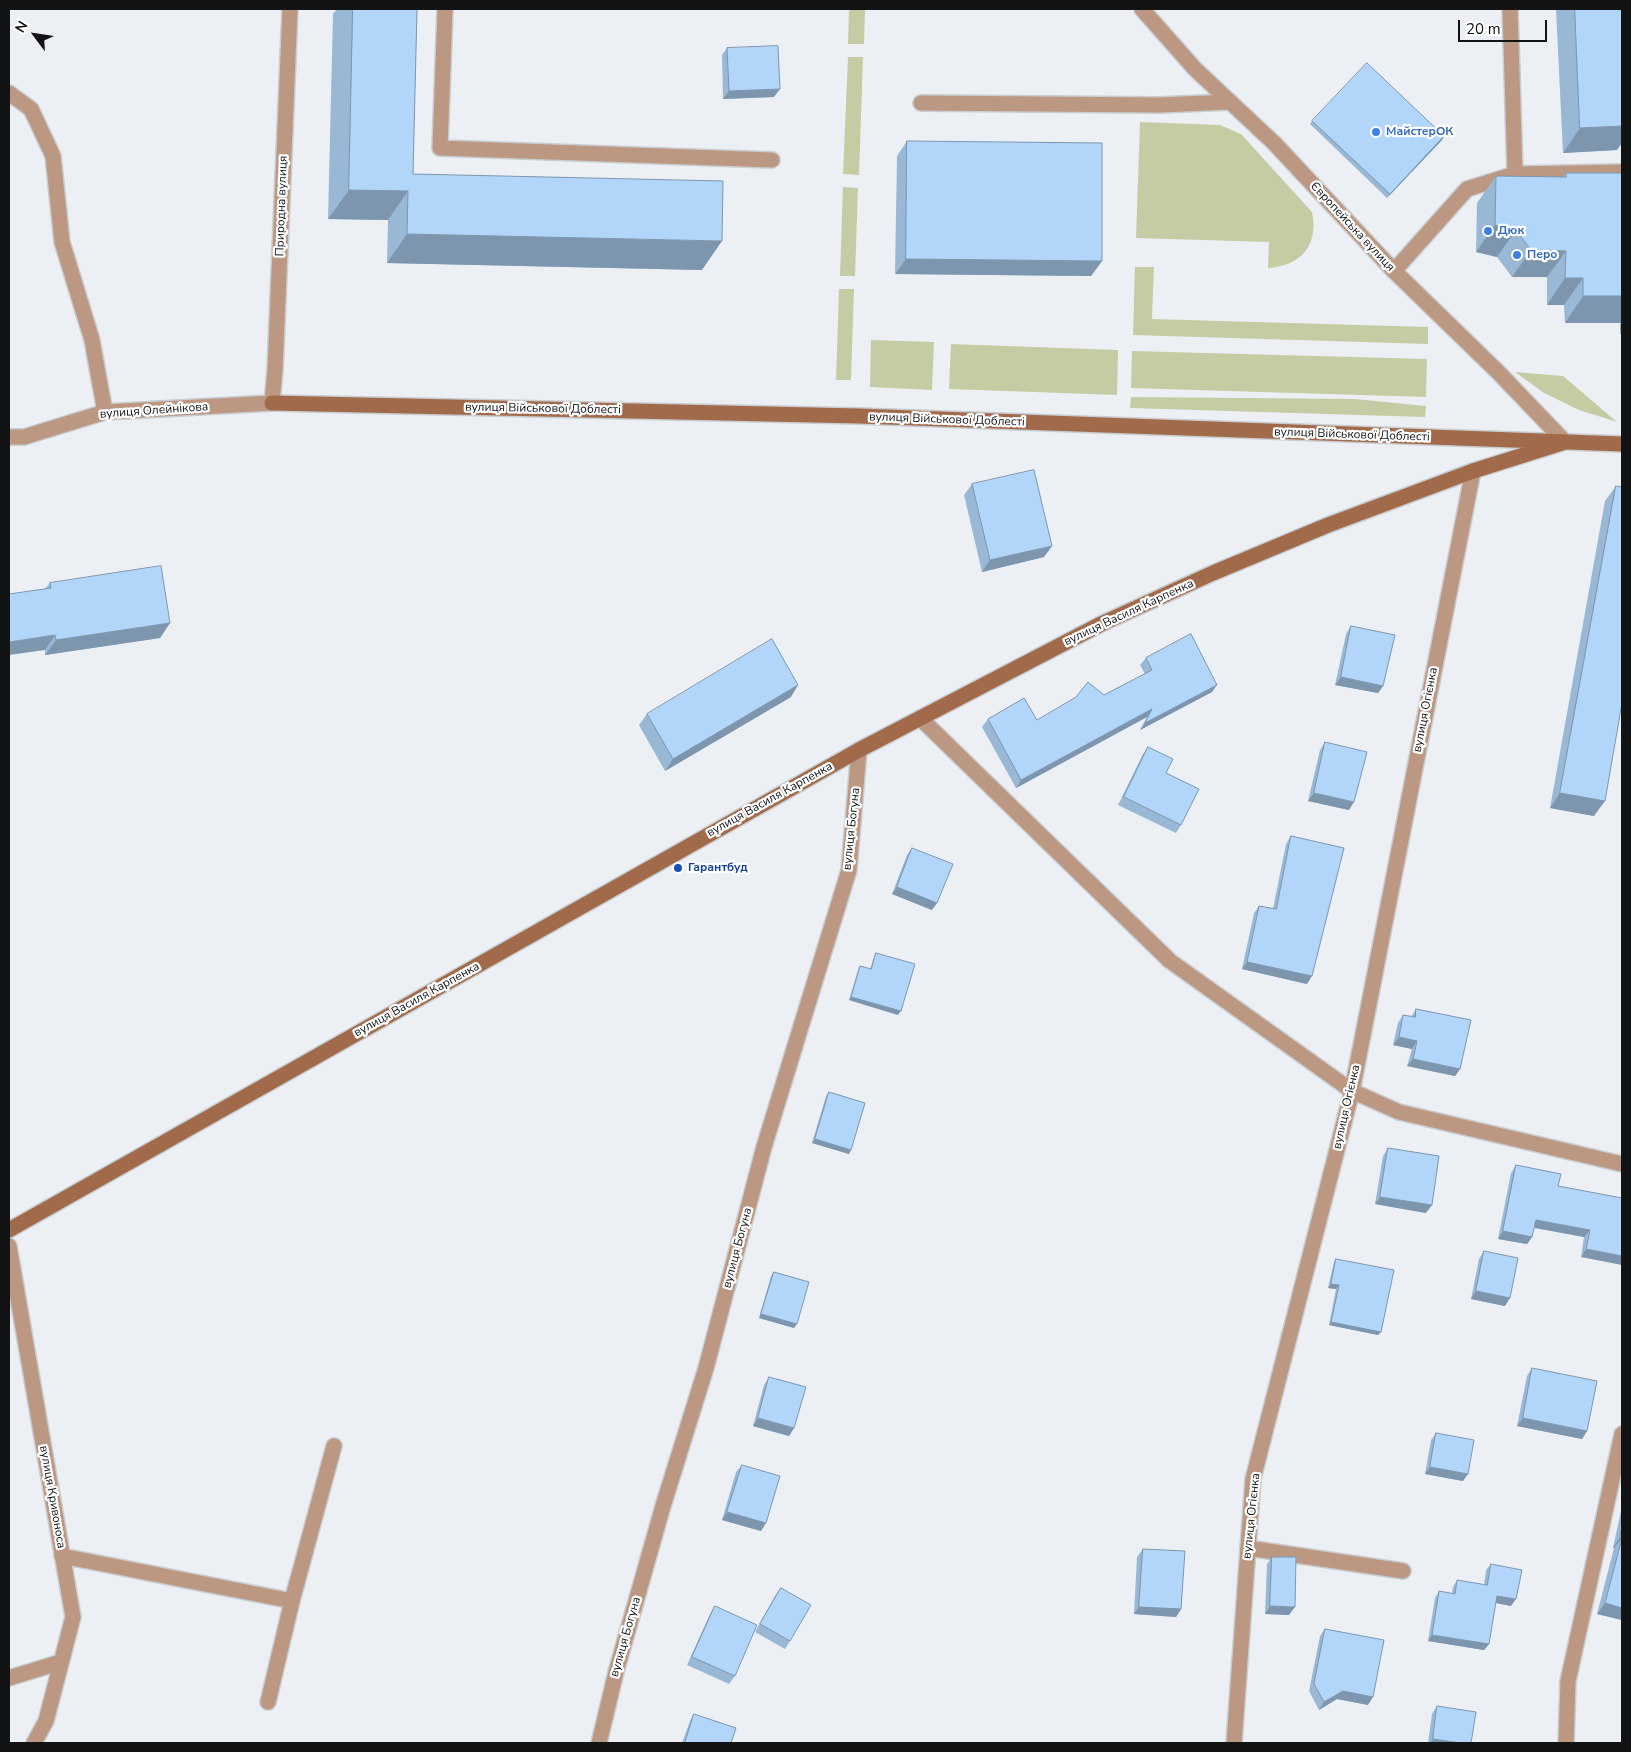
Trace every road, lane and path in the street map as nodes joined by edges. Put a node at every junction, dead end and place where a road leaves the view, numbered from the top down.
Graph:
1 (290, 9) edge
2 (445, 9) edge
3 (1142, 9) edge
4 (1510, 9) edge
5 (9, 93) edge
6 (1230, 102) junction
7 (921, 103) dead end
8 (772, 160) dead end
9 (1622, 172) edge
10 (1514, 174) junction
11 (1394, 271) junction
12 (272, 403) junction
13 (105, 412) junction
14 (9, 437) edge
15 (1565, 442) junction
16 (1622, 444) edge
17 (1473, 471) junction
18 (920, 718) junction
19 (859, 750) junction
20 (1352, 1091) junction
21 (1622, 1164) edge
22 (9, 1230) edge
23 (9, 1246) edge
24 (1622, 1434) edge
25 (334, 1446) dead end
26 (1248, 1548) junction
27 (62, 1556) junction
28 (1403, 1571) dead end
29 (292, 1601) junction
30 (61, 1662) junction
31 (9, 1678) edge
32 (268, 1702) dead end
33 (34, 1743) edge
34 (599, 1743) edge
35 (1234, 1743) edge
36 (1566, 1743) edge

1 - 12 street, Природна вулиця
2 - 8 street
3 - 6 street, Європейська вулиця
4 - 10 street
5 - 13 street
6 - 7 street
6 - 11 street, Європейська вулиця
9 - 10 street
10 - 11 street
11 - 15 street, Європейська вулиця
12 - 13 street, вулиця Олейнікова
12 - 15 street, вулиця Військової Доблесті
13 - 14 street, вулиця Олейнікова
15 - 16 street, вулиця Військової Доблесті
15 - 17 street, вулиця Василя Карпенка
17 - 18 street, вулиця Василя Карпенка
17 - 20 street, вулиця Огієнка
18 - 19 street, вулиця Василя Карпенка
18 - 20 street
19 - 22 street, вулиця Василя Карпенка
19 - 34 street, вулиця Богуна
20 - 21 street
20 - 26 street, вулиця Огієнка
23 - 27 street, вулиця Кривоноса
24 - 36 street
25 - 29 street
26 - 28 street
26 - 35 street, вулиця Огієнка
27 - 29 street
27 - 30 street, вулиця Кривоноса
29 - 32 street
30 - 31 street
30 - 33 street, вулиця Кривоноса

